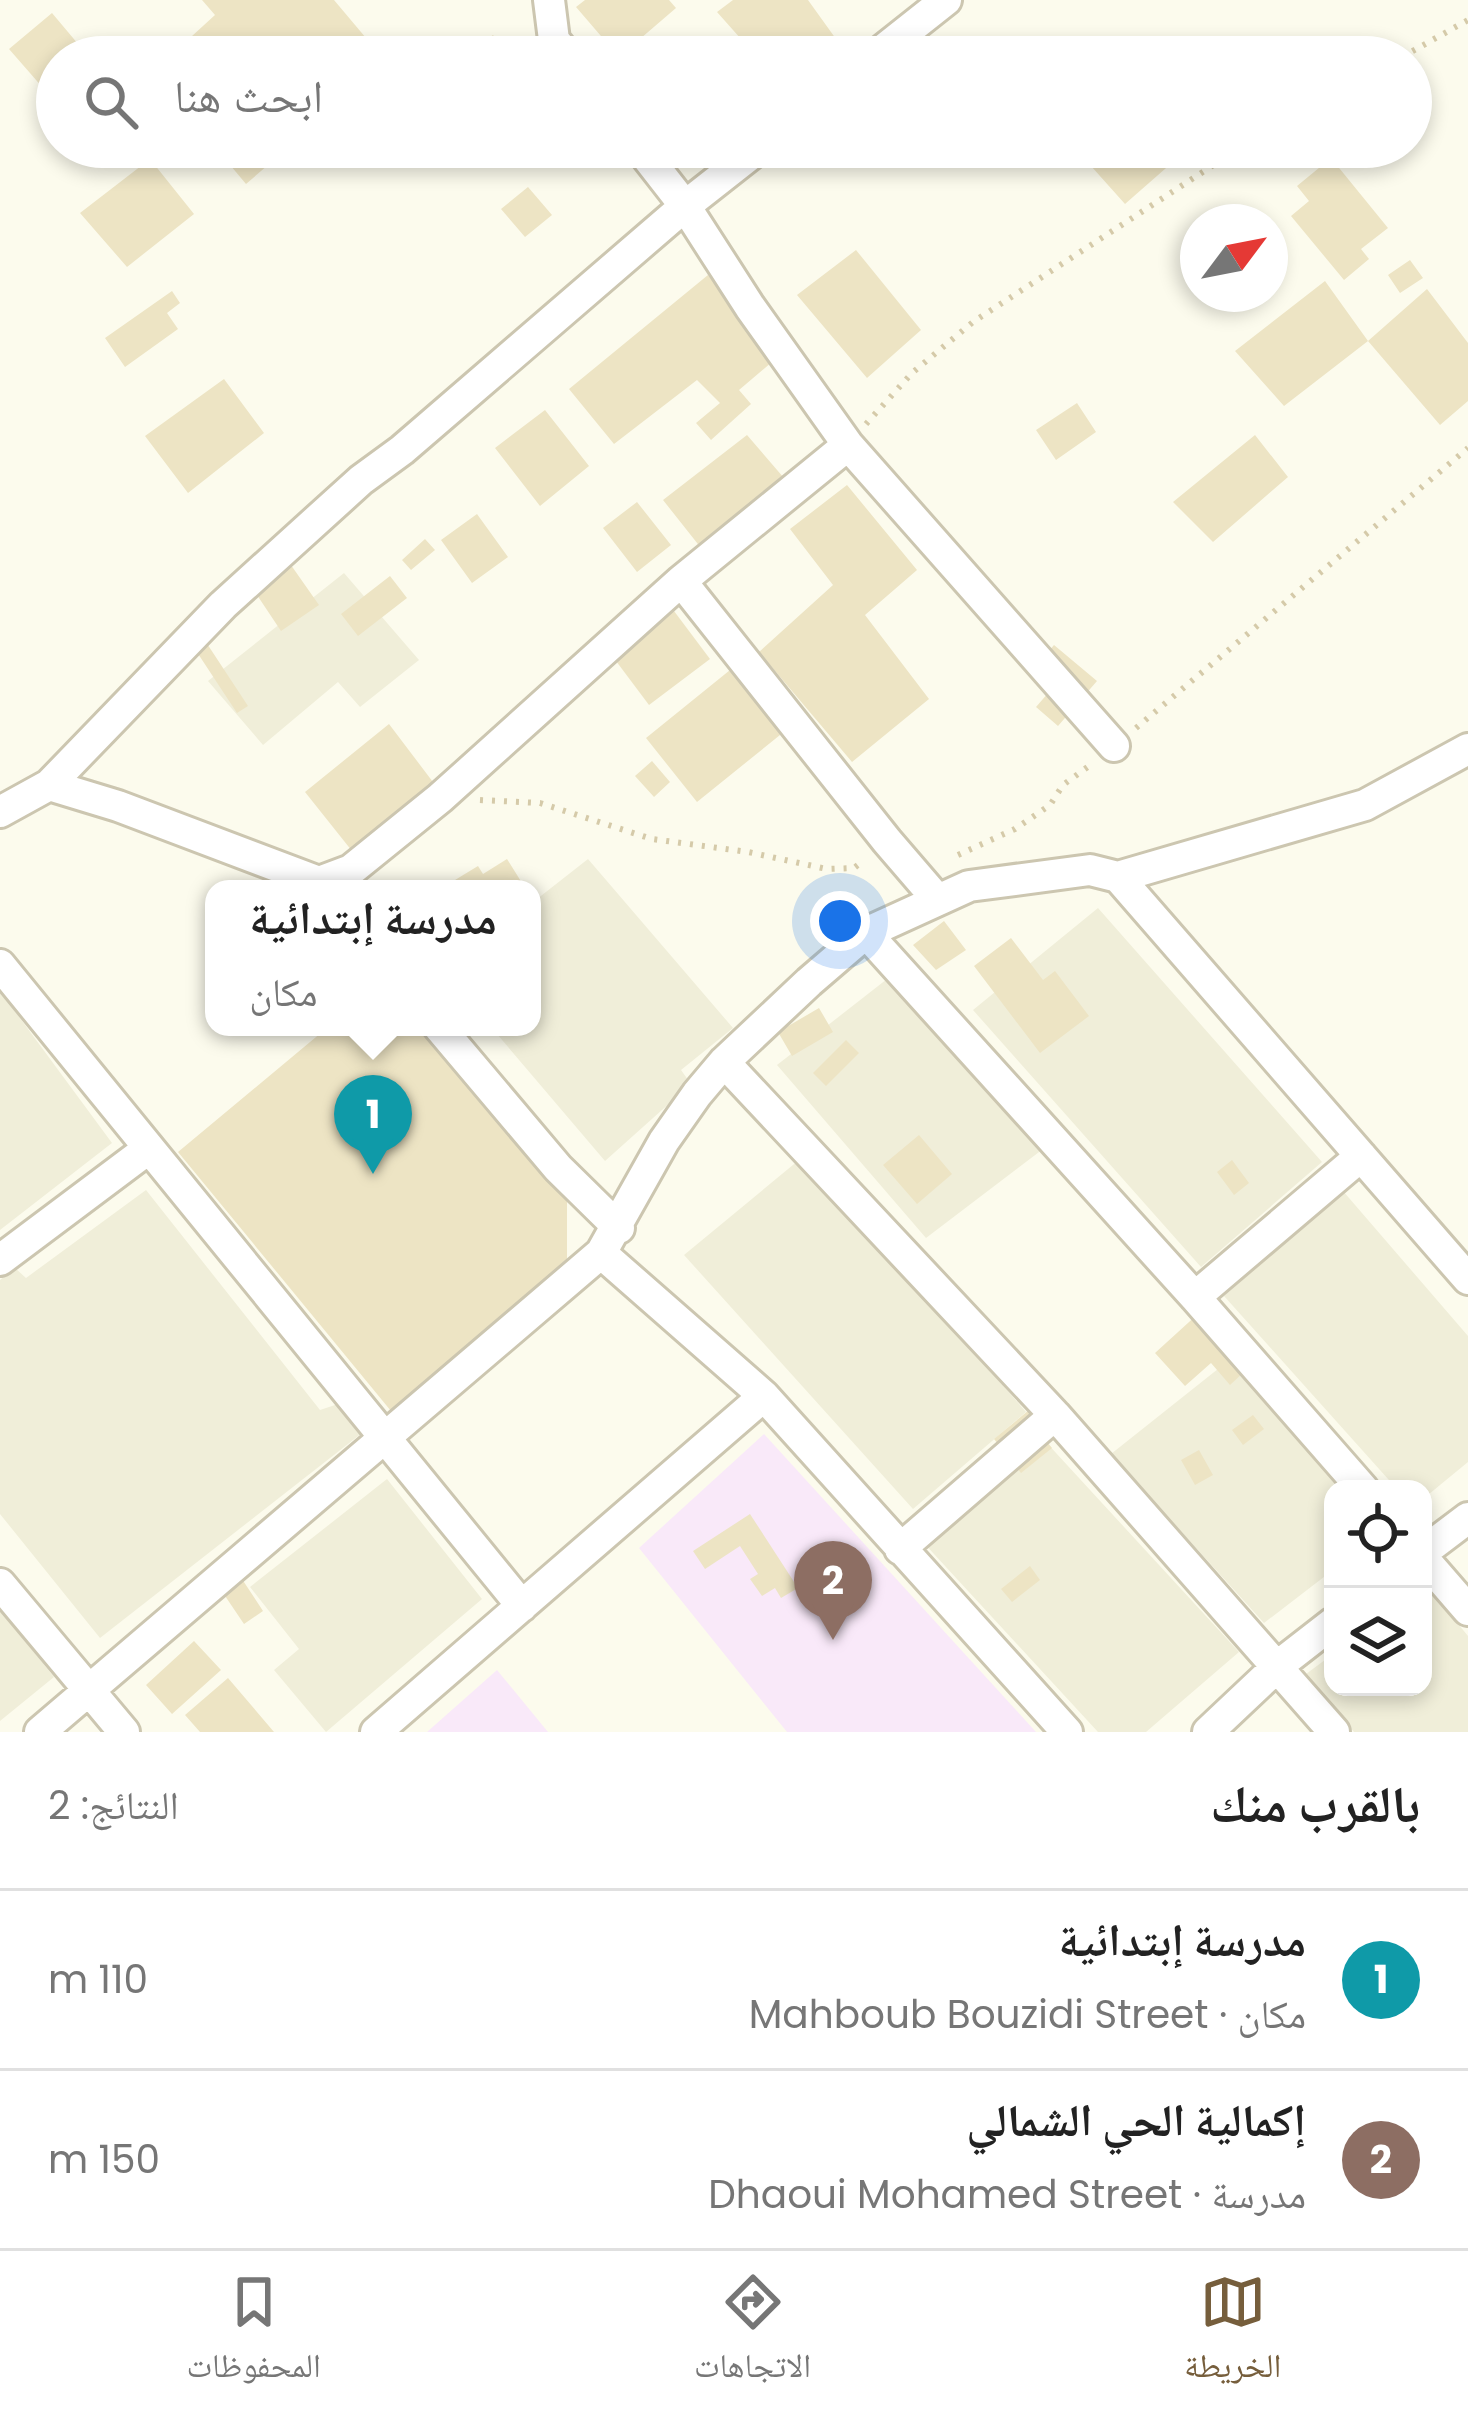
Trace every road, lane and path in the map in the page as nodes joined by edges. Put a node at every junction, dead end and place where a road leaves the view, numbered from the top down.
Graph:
1 (549, 0) edge
2 (946, 0) edge
3 (1468, 20) edge
4 (554, 36) edge
5 (901, 36) edge
6 (1432, 40) edge
7 (656, 168) edge
8 (734, 168) edge
9 (1209, 168) edge
10 (686, 206) junction
11 (848, 446) junction
12 (1468, 448) edge
13 (681, 581) junction
14 (1114, 746) junction
15 (1468, 749) edge
16 (49, 785) junction
17 (440, 798) junction
18 (0, 812) edge
19 (887, 842) junction
20 (1118, 877) junction
21 (309, 880) edge
22 (332, 880) edge
23 (927, 886) junction
24 (866, 933) junction
25 (0, 965) edge
26 (447, 1036) edge
27 (724, 1062) junction
28 (148, 1149) junction
29 (1361, 1156) junction
30 (610, 1240) junction
31 (0, 1260) edge
32 (1468, 1280) edge
33 (1195, 1297) junction
34 (764, 1396) junction
35 (1055, 1415) junction
36 (384, 1438) junction
37 (1355, 1480) edge
38 (1468, 1518) edge
39 (1432, 1548) edge
40 (900, 1549) junction
41 (1432, 1566) edge
42 (0, 1583) edge
43 (522, 1606) junction
44 (1468, 1610) edge
45 (1324, 1630) edge
46 (1279, 1665) junction
47 (88, 1690) junction
48 (40, 1732) edge
49 (124, 1732) edge
50 (376, 1732) edge
51 (1067, 1732) edge
52 (1208, 1732) edge
53 (1334, 1732) edge

1 - 4 street
2 - 5 street
3 - 6 path
7 - 10 street
8 - 10 street
9 - 11 path
10 - 11 street
10 - 16 street
11 - 13 street
11 - 14 street
12 - 14 path
13 - 17 street
13 - 19 street
14 - 23 path
15 - 20 street
16 - 18 street
16 - 21 street
17 - 19 path
17 - 22 street
19 - 23 street
20 - 23 street
20 - 29 street
23 - 24 street
24 - 27 street
24 - 33 street
25 - 28 street
26 - 30 street
27 - 30 street
27 - 35 street
28 - 31 street
28 - 36 street
29 - 32 street
29 - 33 street
30 - 34 street
30 - 36 street
33 - 37 street
34 - 40 street
34 - 43 street
35 - 40 street
35 - 46 street
36 - 43 street
36 - 47 street
38 - 39 street
40 - 51 street
41 - 44 street
42 - 47 street
43 - 50 street
45 - 46 street
46 - 52 street
46 - 53 street
47 - 48 street
47 - 49 street

